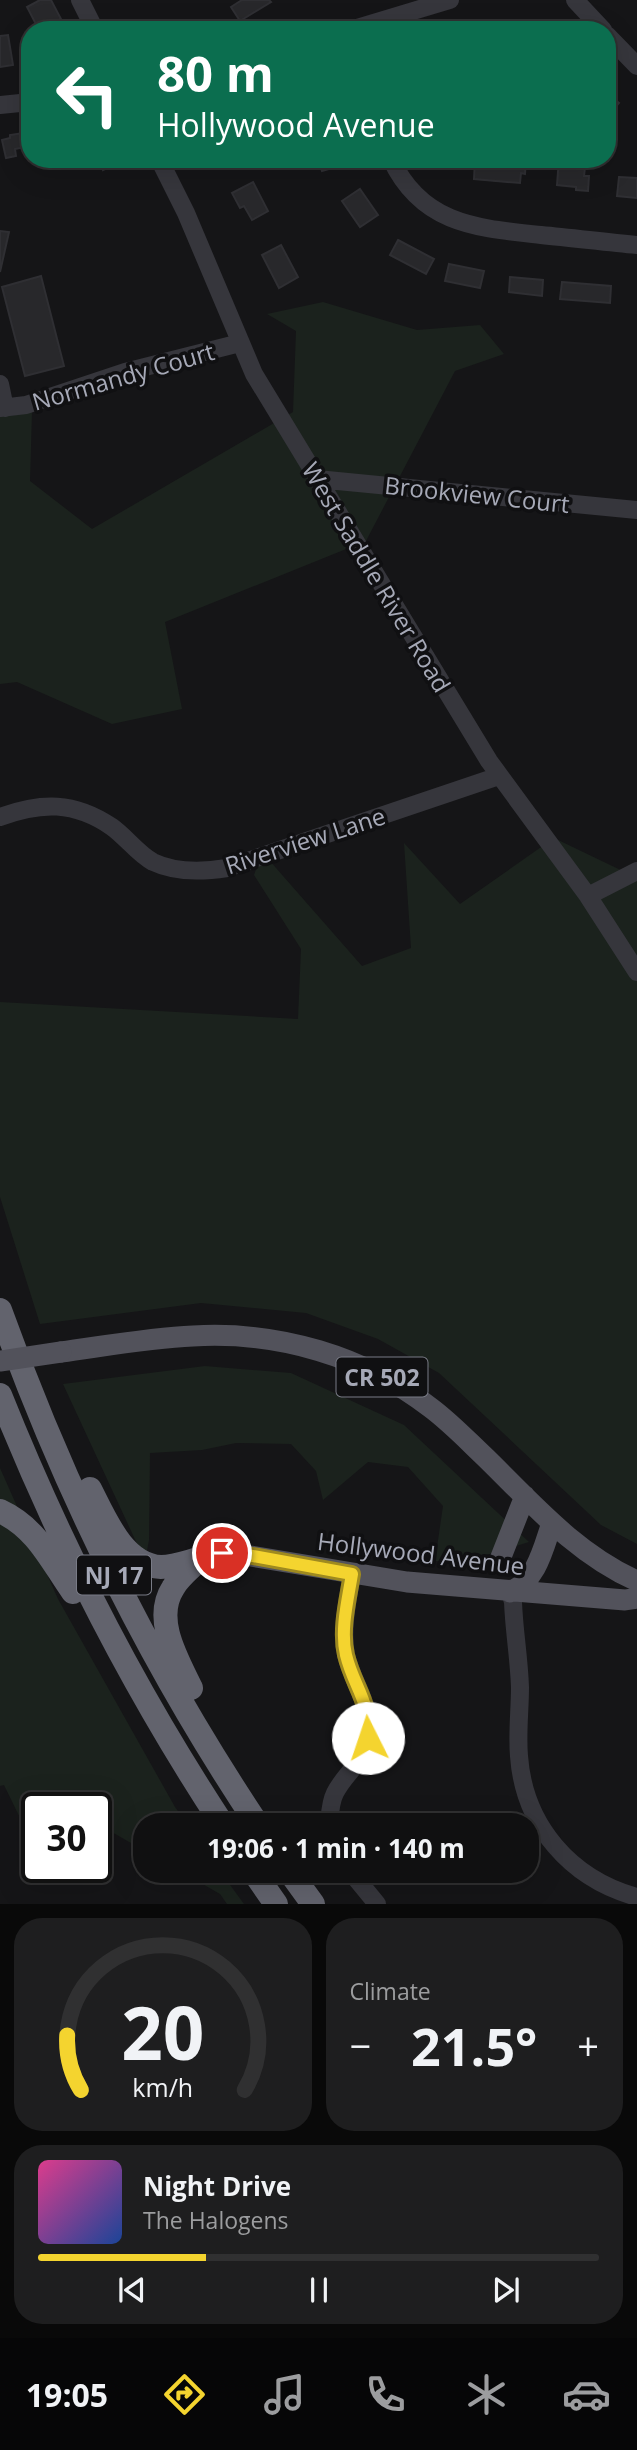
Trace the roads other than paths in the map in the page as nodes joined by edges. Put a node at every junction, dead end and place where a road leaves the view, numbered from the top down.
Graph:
1 (80, 0) edge
2 (450, 0) edge
3 (575, 0) edge
4 (90, 21) edge
5 (380, 21) edge
6 (595, 21) edge
7 (616, 44) edge
8 (637, 66) edge
9 (21, 103) edge
10 (0, 105) edge
11 (164, 168) edge
12 (396, 168) edge
13 (637, 245) edge
14 (240, 344) junction
15 (0, 384) edge
16 (2, 408) edge
17 (317, 479) junction
18 (637, 510) edge
19 (499, 776) junction
20 (0, 817) edge
21 (637, 871) edge
22 (588, 896) junction
23 (637, 972) edge
24 (0, 1310) edge
25 (0, 1361) edge
26 (0, 1395) edge
27 (40, 1415) junction
28 (525, 1496) junction
29 (0, 1511) edge
30 (552, 1523) junction
31 (200, 1559) junction
32 (499, 1562) junction
33 (352, 1574) junction
34 (637, 1581) edge
35 (451, 1586) junction
36 (510, 1591) junction
37 (637, 1598) edge
38 (124, 1661) junction
39 (215, 1813) edge
40 (250, 1813) edge
41 (260, 1813) edge
42 (330, 1813) edge
43 (261, 1883) edge
44 (298, 1883) edge
45 (360, 1883) edge
46 (637, 1897) edge
47 (276, 1904) edge
48 (313, 1904) edge
49 (377, 1904) edge

1 - 4 street
2 - 5 street
3 - 6 street
7 - 8 street
9 - 10 street
11 - 14 street, West Saddle River Road
12 - 13 street
14 - 16 street, Normandy Court
14 - 17 street, West Saddle River Road
15 - 16 street, Normandy Court
17 - 18 street, Brookview Court
17 - 19 street, West Saddle River Road
19 - 20 street, Riverview Lane
19 - 22 street, West Saddle River Road
21 - 22 street
22 - 23 street, West Saddle River Road
24 - 27 highway, NJ 17
25 - 28 main road, CR 502, bridge
26 - 38 highway, NJ 17
27 - 31 highway
27 - 40 highway, NJ 17
28 - 30 main road, CR 502
28 - 32 main road, Hollywood Avenue
29 - 38 highway
30 - 34 main road, CR 502
30 - 36 main road
31 - 33 main road, Hollywood Avenue
31 - 41 highway
32 - 35 main road
32 - 36 main road
33 - 35 main road, Hollywood Avenue
33 - 42 street
35 - 36 main road, Hollywood Avenue
36 - 37 main road, Hollywood Avenue
36 - 46 street
38 - 39 highway, NJ 17
43 - 47 highway
44 - 48 highway
45 - 49 street

